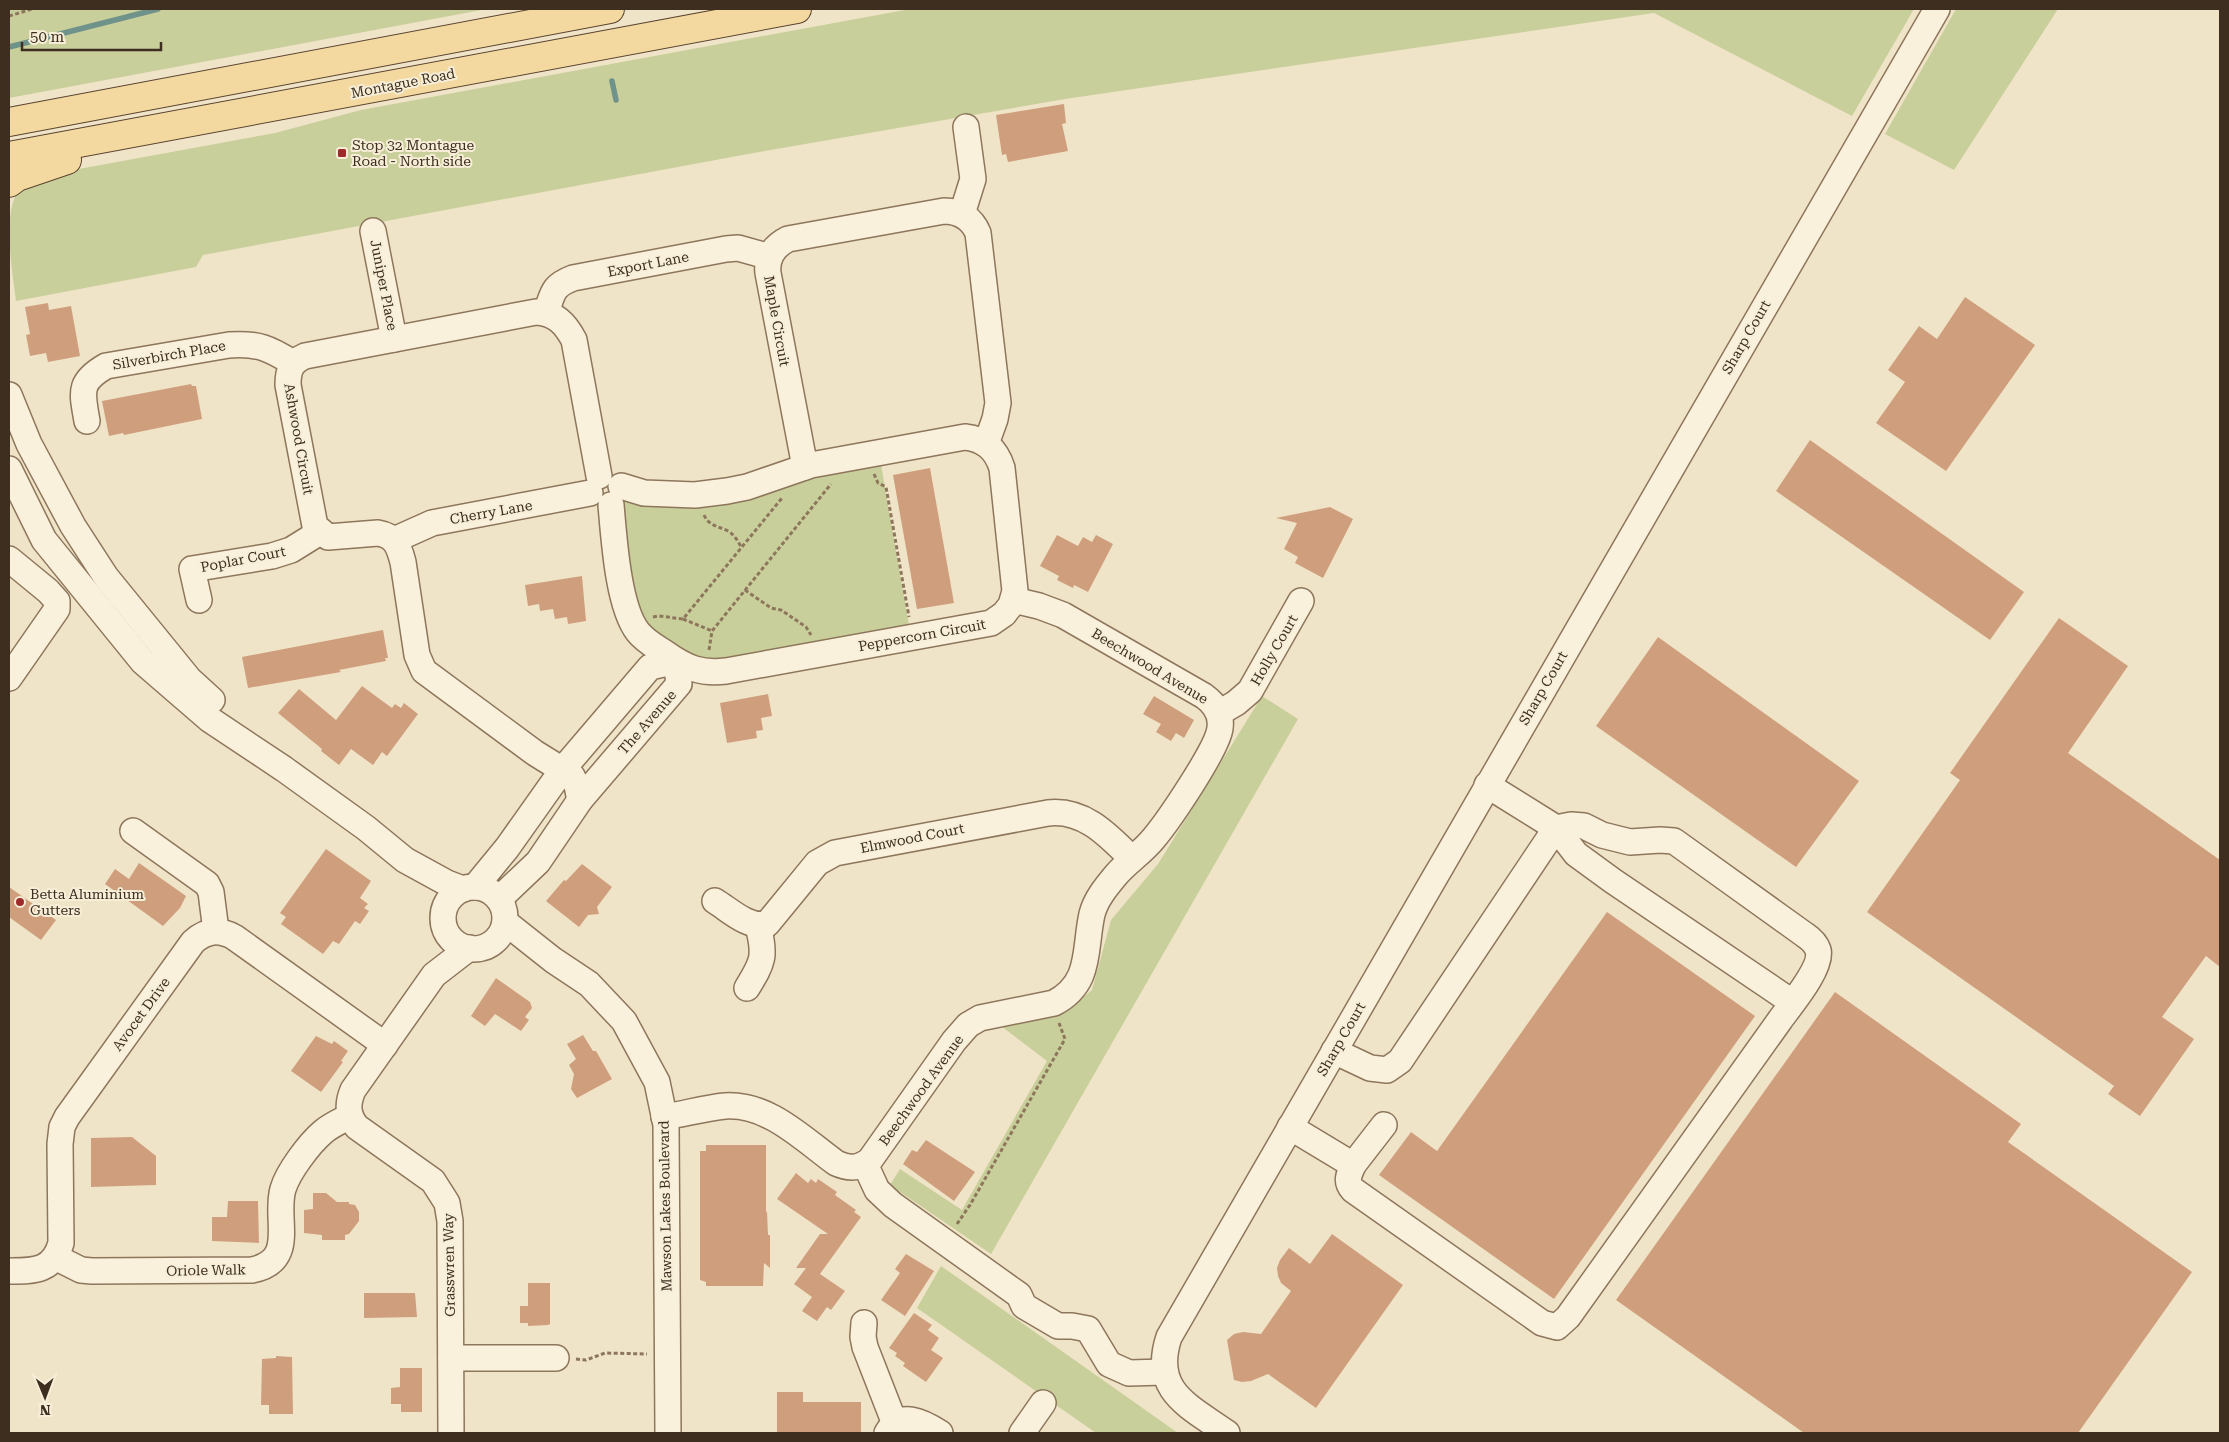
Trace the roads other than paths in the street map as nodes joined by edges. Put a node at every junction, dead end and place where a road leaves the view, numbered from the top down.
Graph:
1 (610, 9) edge
2 (798, 9) edge
3 (1937, 9) edge
4 (16, 122) edge
5 (168, 127) junction
6 (966, 127) dead end
7 (9, 156) edge
8 (9, 183) edge
9 (962, 214) junction
10 (373, 231) dead end
11 (770, 257) junction
12 (546, 312) junction
13 (394, 339) junction
14 (293, 363) junction
15 (9, 394) edge
16 (86, 421) dead end
17 (986, 444) junction
18 (19, 447) edge
19 (805, 467) junction
20 (9, 468) edge
21 (605, 490) junction
22 (320, 532) junction
23 (394, 540) junction
24 (9, 559) edge
25 (199, 600) dead end
26 (1013, 600) junction
27 (1301, 601) dead end
28 (676, 661) junction
29 (9, 678) edge
30 (1218, 713) junction
31 (284, 769) junction
32 (563, 770) junction
33 (1487, 784) junction
34 (580, 800) junction
35 (1556, 828) junction
36 (133, 831) dead end
37 (1132, 859) junction
38 (405, 860) junction
39 (469, 888) junction
40 (715, 900) dead end
41 (502, 910) junction
42 (446, 926) junction
43 (758, 926) junction
44 (216, 931) junction
45 (479, 946) junction
46 (553, 960) junction
47 (434, 975) junction
48 (747, 988) dead end
49 (1792, 1002) junction
50 (385, 1045) junction
51 (1334, 1051) junction
52 (350, 1116) junction
53 (664, 1117) junction
54 (1384, 1125) dead end
55 (1290, 1127) junction
56 (865, 1164) junction
57 (1354, 1165) junction
58 (55, 1257) junction
59 (9, 1271) edge
60 (864, 1323) dead end
61 (451, 1358) junction
62 (556, 1358) road end
63 (1164, 1372) junction
64 (1043, 1403) dead end
65 (891, 1428) edge
66 (451, 1433) edge
67 (668, 1433) edge
68 (940, 1433) edge
69 (1022, 1433) edge
70 (1227, 1433) edge

1 - 4 main road
2 - 5 main road, Montague Road
3 - 33 street, Sharp Court
5 - 7 main road, Montague Road
5 - 8 main road
6 - 9 street
9 - 11 street, Maple Circuit
9 - 17 street
10 - 13 street, Juniper Place
11 - 12 street, Export Lane
11 - 19 street, Maple Circuit
12 - 13 street, Ashwood Circuit
12 - 21 street
13 - 14 street, Ashwood Circuit
14 - 16 street, Silverbirch Place
14 - 22 street, Ashwood Circuit
15 - 18 street
17 - 19 street
17 - 26 street
18 - 31 street
19 - 21 street
20 - 31 street
21 - 23 street, Cherry Lane
21 - 28 street, Peppercorn Circuit
22 - 23 street
22 - 25 street, Poplar Court
23 - 32 street
24 - 29 street
26 - 28 street, Peppercorn Circuit
26 - 30 street, Beechwood Avenue
27 - 30 street, Holly Court
28 - 32 street
28 - 34 street, The Avenue
30 - 37 street, Beechwood Avenue
31 - 38 street
32 - 34 street
32 - 39 street
33 - 35 street
33 - 51 street, Sharp Court
34 - 41 street, The Avenue
35 - 49 street
35 - 49 street
35 - 51 street
36 - 44 street
37 - 43 street, Elmwood Court
37 - 56 street, Beechwood Avenue
38 - 39 street
38 - 42 street
39 - 41 street
39 - 42 street
40 - 43 street
41 - 45 street
41 - 46 street, Mawson Lakes Boulevard
42 - 45 street
42 - 47 street
43 - 48 street
44 - 50 street
44 - 58 street, Avocet Drive
45 - 46 street, Mawson Lakes Boulevard
45 - 47 street
46 - 53 street, Mawson Lakes Boulevard
47 - 50 street
49 - 57 street
50 - 52 street
51 - 55 street, Sharp Court
52 - 58 street, Oriole Walk
52 - 61 street, Grasswren Way
53 - 56 street
53 - 67 street, Mawson Lakes Boulevard
54 - 57 street
55 - 57 street
55 - 63 street, Sharp Court
56 - 63 street
58 - 59 street
60 - 65 street
61 - 62 street
61 - 66 street, Grasswren Way
63 - 70 street
64 - 69 street
65 - 68 street

